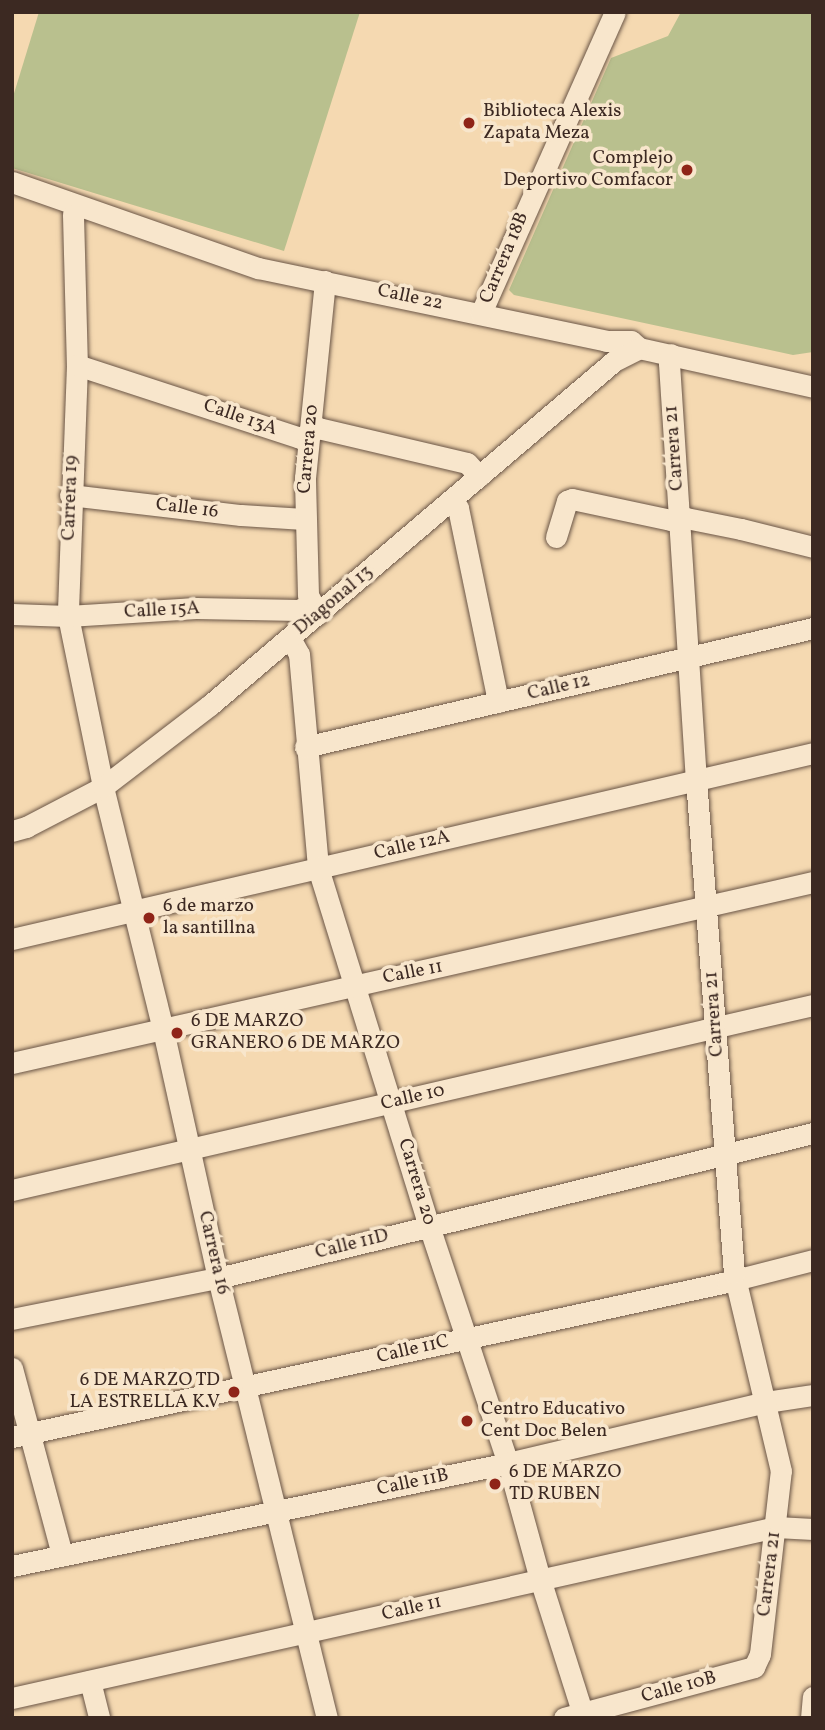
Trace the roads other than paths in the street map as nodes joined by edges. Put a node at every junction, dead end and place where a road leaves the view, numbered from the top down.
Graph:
1 (615, 12) edge
2 (12, 183) edge
3 (76, 206) junction
4 (325, 281) junction
5 (481, 313) junction
6 (606, 341) junction
7 (639, 348) junction
8 (671, 354) junction
9 (614, 361) junction
10 (77, 365) junction
11 (813, 387) edge
12 (310, 431) junction
13 (479, 476) junction
14 (71, 495) junction
15 (452, 500) junction
16 (679, 518) junction
17 (304, 519) junction
18 (556, 537) dead end
19 (813, 547) edge
20 (314, 609) junction
21 (12, 614) edge
22 (68, 617) junction
23 (813, 628) edge
24 (290, 638) junction
25 (688, 657) junction
26 (498, 702) junction
27 (305, 747) junction
28 (813, 753) edge
29 (696, 781) junction
30 (103, 787) junction
31 (12, 831) edge
32 (318, 868) junction
33 (813, 882) edge
34 (706, 906) junction
35 (133, 913) junction
36 (12, 939) edge
37 (356, 984) junction
38 (813, 1005) edge
39 (716, 1027) junction
40 (163, 1030) junction
41 (12, 1063) edge
42 (392, 1102) junction
43 (813, 1133) edge
44 (190, 1150) junction
45 (725, 1155) junction
46 (12, 1190) edge
47 (429, 1226) junction
48 (813, 1260) edge
49 (218, 1278) junction
50 (736, 1279) junction
51 (12, 1320) edge
52 (466, 1338) junction
53 (12, 1368) edge
54 (247, 1388) junction
55 (813, 1395) edge
56 (766, 1402) junction
57 (21, 1436) edge
58 (508, 1463) junction
59 (278, 1511) junction
60 (776, 1527) junction
61 (813, 1529) edge
62 (62, 1555) junction
63 (12, 1566) edge
64 (540, 1579) junction
65 (305, 1634) junction
66 (754, 1667) joint
67 (90, 1681) junction
68 (813, 1697) edge
69 (12, 1698) edge
70 (577, 1716) edge
71 (99, 1718) edge
72 (327, 1718) edge
73 (811, 1718) edge

1 - 5 street, Carrera 18B
2 - 3 street, Calle 22
3 - 4 street, Calle 22
3 - 10 street, Carrera 19
4 - 5 street, Calle 22
4 - 12 street, Carrera 20
5 - 6 street, Calle 22
6 - 7 street, Calle 22
6 - 9 street
7 - 8 street, Calle 22
7 - 9 street, Diagonal 13
8 - 11 street, Calle 22
8 - 16 street, Carrera 21
9 - 13 street, Diagonal 13
10 - 12 street, Calle 13A
10 - 14 street, Carrera 19
12 - 13 street, Calle 13A
12 - 17 street, Carrera 20
13 - 15 street, Diagonal 13
14 - 17 street, Calle 16
14 - 22 street, Carrera 19
15 - 20 street, Diagonal 13
15 - 26 street
16 - 18 street
16 - 19 street
16 - 25 street, Carrera 21
17 - 20 street, Carrera 20
20 - 22 street, Calle 15A
20 - 24 street, Diagonal 13
21 - 22 street, Calle 15A
22 - 30 street, Carrera 19
23 - 25 street, Calle 12
24 - 27 street, Carrera 20
24 - 30 street, Diagonal 13
25 - 26 street, Calle 12
25 - 29 street, Carrera 21
26 - 27 street, Calle 12
27 - 32 street, Carrera 20
28 - 29 street, Calle 12A
29 - 32 street, Calle 12A
29 - 34 street, Carrera 21
30 - 31 street, Diagonal 13
30 - 35 street, Carrera 16
32 - 35 street, Calle 12A
32 - 37 street, Carrera 20
33 - 34 street, Calle 11
34 - 37 street, Calle 11
34 - 39 street, Carrera 21
35 - 36 street, Calle 12A
35 - 40 street, Carrera 16
37 - 40 street, Calle 11
37 - 42 street, Carrera 20
38 - 39 street, Calle 10
39 - 42 street, Calle 10
39 - 45 street, Carrera 21
40 - 41 street, Calle 11
40 - 44 street, Carrera 16
42 - 44 street, Calle 10
42 - 47 street, Carrera 20
43 - 45 street, Calle 11D
44 - 46 street, Calle 10
44 - 49 street, Carrera 16
45 - 47 street, Calle 11D
45 - 50 street, Carrera 21
47 - 49 street, Calle 11D
47 - 52 street, Carrera 20
48 - 50 street, Calle 11C
49 - 51 street, Calle 11D
49 - 54 street, Carrera 16
50 - 52 street, Calle 11C
50 - 56 street, Carrera 21
52 - 54 street, Calle 11C
52 - 58 street, Carrera 20
53 - 57 street
54 - 57 street, Calle 11C
54 - 59 street, Carrera 16
55 - 56 street, Calle 11B
56 - 58 street, Calle 11B
56 - 60 street, Carrera 21
57 - 62 street
58 - 59 street, Calle 11B
58 - 64 street, Carrera 20
59 - 62 street, Calle 11B
59 - 65 street, Carrera 16
60 - 61 street, Calle 11
60 - 64 street, Calle 11
60 - 66 street, Carrera 21
62 - 63 street, Calle 11B
64 - 65 street, Calle 11
64 - 70 street, Carrera 20
65 - 67 street, Calle 11
65 - 72 street, Carrera 16
66 - 70 street, Calle 10B
67 - 69 street, Calle 11
67 - 71 street
68 - 73 street

